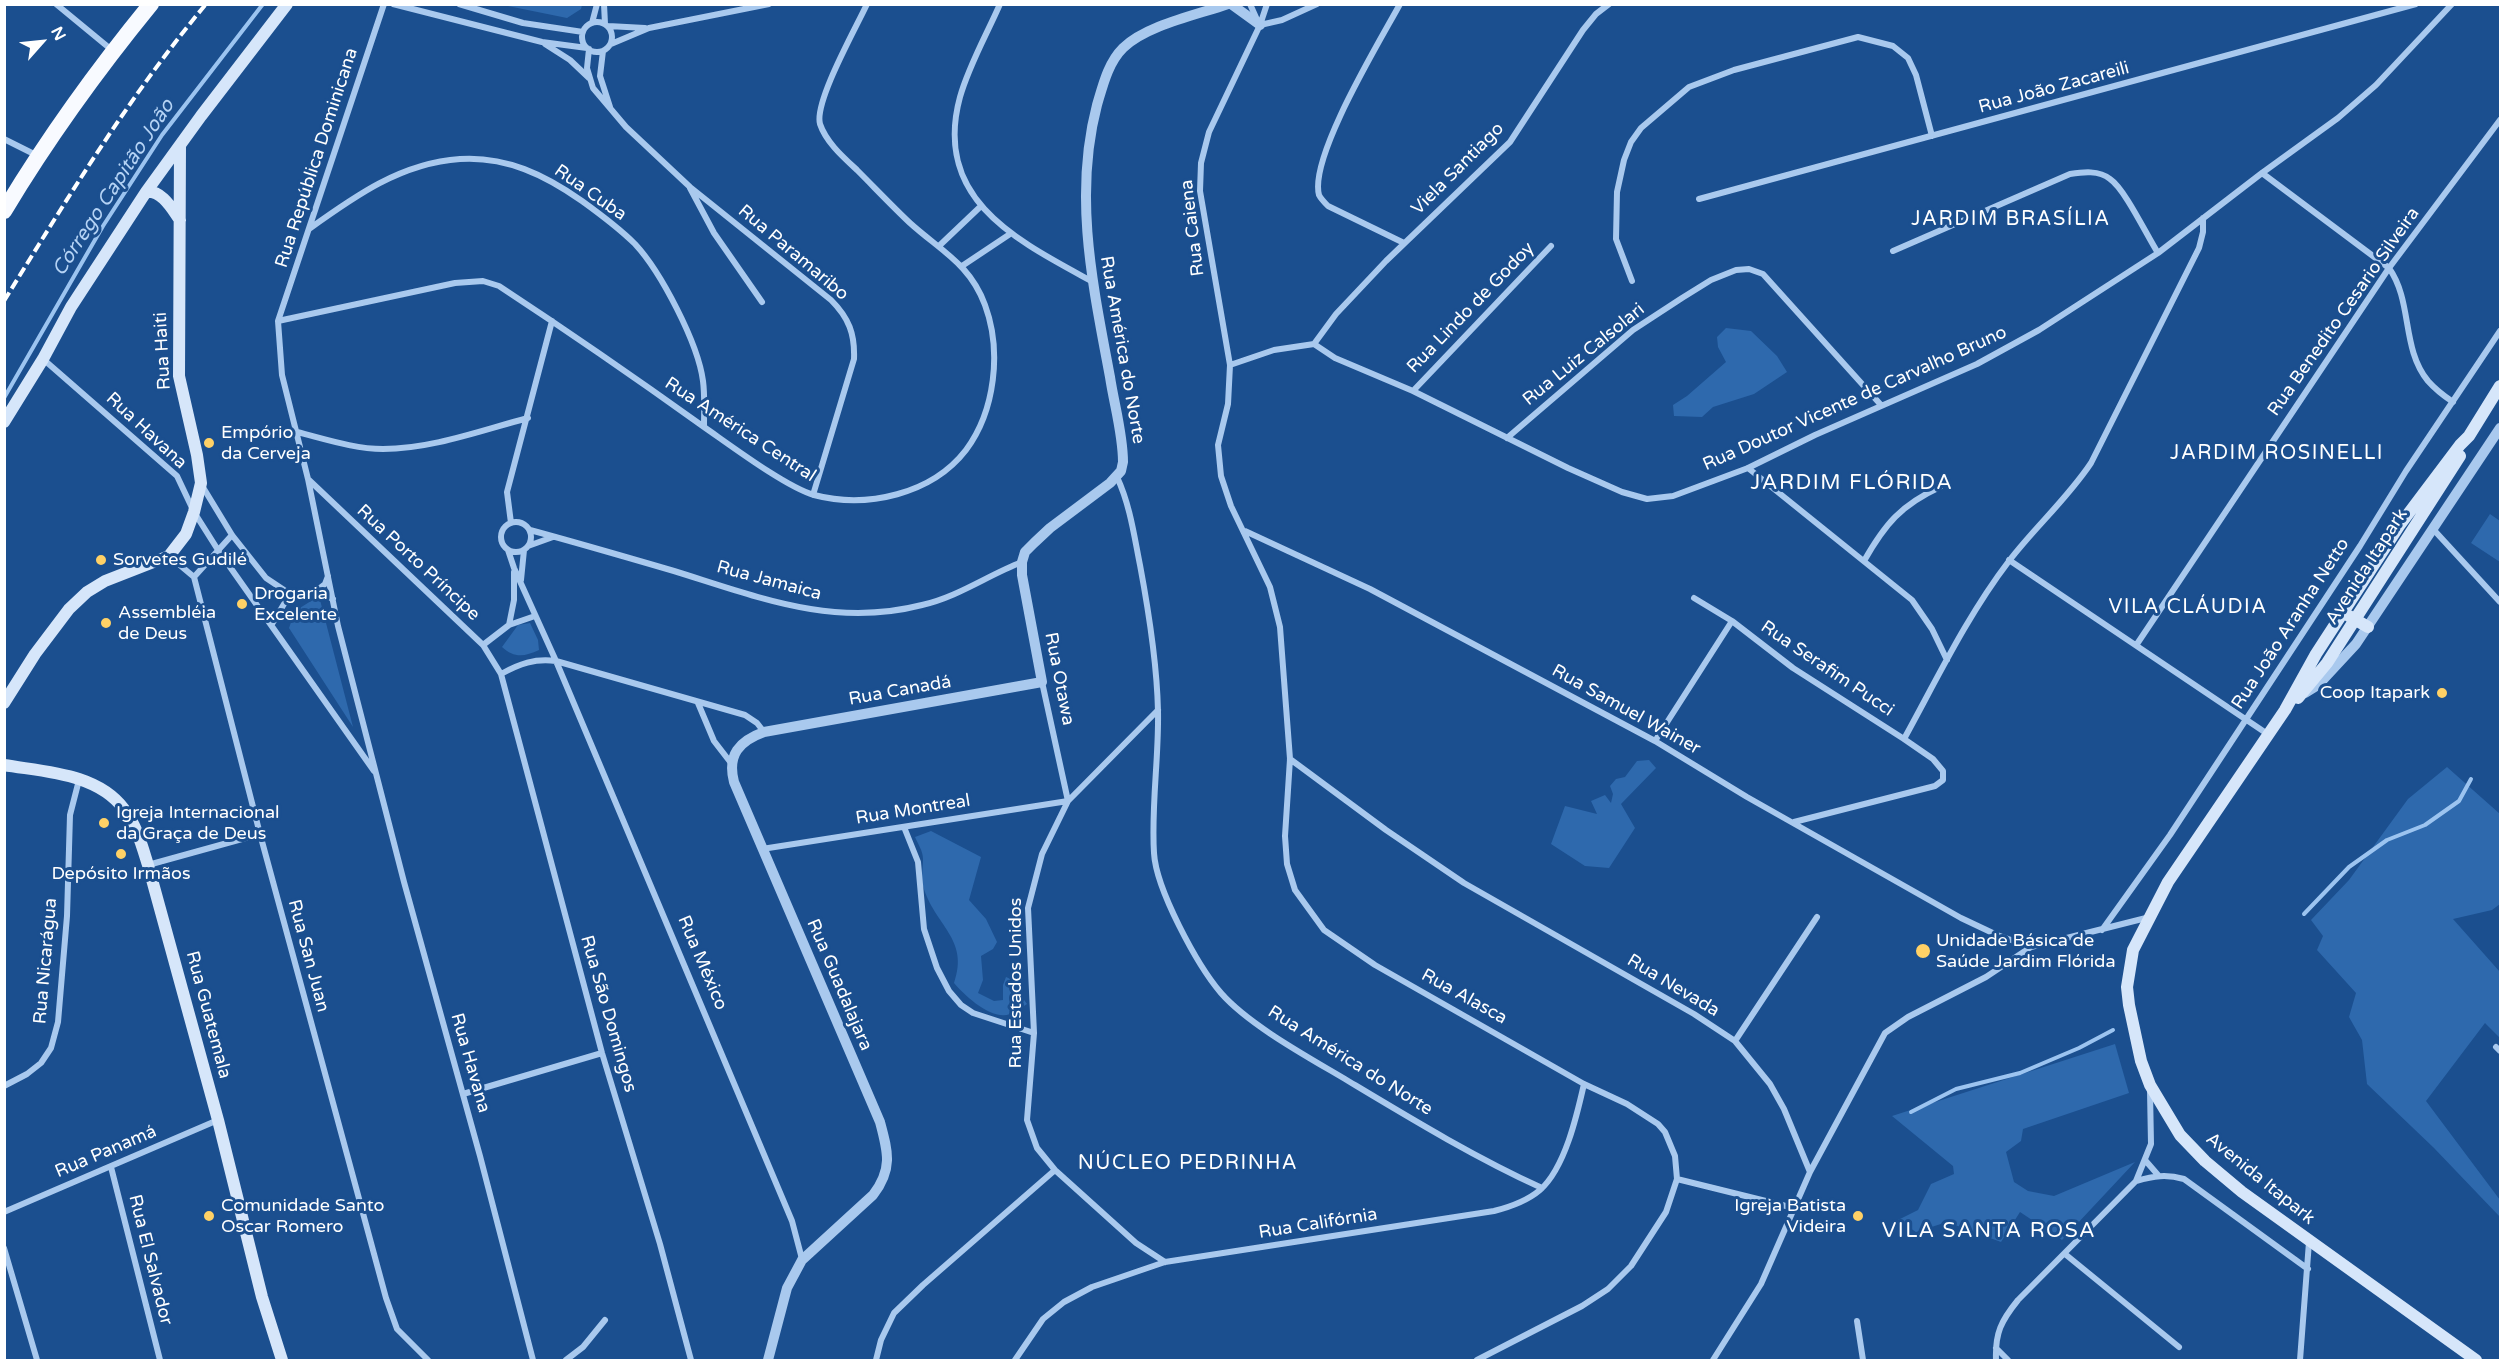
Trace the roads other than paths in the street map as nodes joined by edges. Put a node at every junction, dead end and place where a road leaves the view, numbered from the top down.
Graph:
1 (56, 4) edge
2 (151, 4) edge
3 (287, 4) edge
4 (384, 4) edge
5 (393, 4) edge
6 (459, 4) edge
7 (597, 4) edge
8 (603, 4) edge
9 (770, 4) edge
10 (867, 4) edge
11 (1000, 4) edge
12 (1229, 4) edge
13 (1250, 4) edge
14 (1267, 4) edge
15 (1317, 4) edge
16 (1400, 4) edge
17 (1609, 4) edge
18 (2416, 4) edge
19 (2452, 4) edge
20 (592, 23) junction
21 (606, 25) junction
22 (1260, 25) junction
23 (649, 28) junction
24 (583, 32) junction
25 (542, 42) junction
26 (611, 44) junction
27 (588, 49) junction
28 (113, 51) junction
29 (603, 51) junction
30 (589, 79) junction
31 (612, 110) junction
32 (2500, 120) edge
33 (1932, 136) junction
34 (4, 139) edge
35 (180, 145) junction
36 (38, 156) junction
37 (2262, 173) junction
38 (690, 187) junction
39 (146, 192) junction
40 (1699, 199) dead end
41 (980, 207) junction
42 (4, 211) edge
43 (2203, 218) junction
44 (180, 220) junction
45 (309, 229) junction
46 (1011, 234) junction
47 (1404, 243) junction
48 (939, 246) junction
49 (1551, 246) dead end
50 (1893, 250) dead end
51 (2158, 254) junction
52 (962, 266) junction
53 (2389, 268) junction
54 (1632, 281) dead end
55 (1093, 282) junction
56 (762, 302) dead end
57 (279, 321) junction
58 (552, 321) junction
59 (2500, 331) edge
60 (1314, 344) junction
61 (43, 359) junction
62 (1230, 365) junction
63 (2500, 386) edge
64 (1413, 391) junction
65 (2453, 402) junction
66 (1881, 405) junction
67 (528, 418) junction
68 (4, 422) edge
69 (704, 427) junction
70 (2500, 428) edge
71 (297, 432) junction
72 (1507, 438) junction
73 (1748, 468) junction
74 (1117, 477) junction
75 (308, 479) junction
76 (201, 483) junction
77 (1940, 487) dead end
78 (813, 495) junction
79 (194, 512) junction
80 (511, 523) junction
81 (2433, 529) junction
82 (530, 530) junction
83 (1245, 531) junction
84 (232, 535) junction
85 (554, 537) junction
86 (526, 548) junction
87 (218, 550) junction
88 (508, 550) junction
89 (170, 556) junction
90 (2009, 560) junction
91 (1864, 561) junction
92 (1022, 562) junction
93 (514, 568) junction
94 (329, 575) junction
95 (194, 577) junction
96 (521, 584) junction
97 (316, 591) junction
98 (290, 594) junction
99 (1694, 598) dead end
100 (333, 599) junction
101 (2500, 602) edge
102 (2349, 615) junction
103 (535, 616) junction
104 (1732, 621) junction
105 (272, 624) junction
106 (509, 625) junction
107 (2368, 627) junction
108 (2137, 644) junction
109 (483, 645) junction
110 (1947, 660) junction
111 (556, 661) junction
112 (501, 674) junction
113 (1042, 682) junction
114 (2297, 698) junction
115 (4, 703) edge
116 (698, 703) junction
117 (1158, 710) junction
118 (2285, 710) junction
119 (2246, 720) junction
120 (764, 732) junction
121 (2269, 735) junction
122 (1904, 739) junction
123 (1655, 741) junction
124 (1290, 759) junction
125 (731, 763) junction
126 (4, 765) edge
127 (376, 774) junction
128 (79, 780) junction
129 (1068, 801) junction
130 (1794, 822) junction
131 (904, 827) junction
132 (260, 834) junction
133 (762, 849) junction
134 (148, 865) junction
135 (1817, 917) dead end
136 (2150, 917) junction
137 (2102, 930) junction
138 (2031, 947) junction
139 (1034, 1033) junction
140 (1735, 1041) junction
141 (603, 1053) junction
142 (1584, 1084) junction
143 (2150, 1085) junction
144 (4, 1086) edge
145 (463, 1094) junction
146 (218, 1120) junction
147 (2145, 1160) junction
148 (111, 1167) junction
149 (1055, 1170) junction
150 (1810, 1172) junction
151 (2158, 1175) junction
152 (1677, 1179) junction
153 (2136, 1181) junction
154 (1542, 1188) junction
155 (1794, 1208) junction
156 (4, 1212) edge
157 (2309, 1242) junction
158 (4, 1248) edge
159 (2065, 1254) junction
160 (802, 1260) junction
161 (1165, 1262) junction
162 (2308, 1269) junction
163 (605, 1320) dead end
164 (1857, 1321) dead end
165 (2179, 1347) dead end
166 (1996, 1348) junction
167 (36, 1360) edge
168 (160, 1360) edge
169 (282, 1360) edge
170 (428, 1360) edge
171 (533, 1360) edge
172 (566, 1360) edge
173 (691, 1360) edge
174 (768, 1360) edge
175 (876, 1360) edge
176 (1015, 1360) edge
177 (1477, 1360) edge
178 (1713, 1360) edge
179 (1863, 1360) edge
180 (1996, 1360) edge
181 (2008, 1360) edge
182 (2300, 1360) edge
183 (2476, 1360) edge

1 - 28 street
2 - 28 highway
3 - 35 main road
4 - 45 street, Rua República Dominicana
5 - 25 street
6 - 24 street
7 - 20 street
8 - 21 street
9 - 23 street
10 - 48 street, Rua América Central
11 - 41 street
12 - 22 street
12 - 55 street, Rua América do Norte
13 - 22 street
14 - 22 street, Rua Caiena
15 - 22 street
16 - 47 street
17 - 47 street, Viela Santiago
18 - 33 street, Rua João Zacareili
19 - 37 street, Rua Doutor Vicente de Carvalho Bruno
20 - 21 street
20 - 24 street
21 - 23 street
21 - 26 street
22 - 62 street, Rua Caiena
23 - 26 street
24 - 27 street
25 - 27 street
25 - 30 street, Rua Paramaribo
26 - 29 street
27 - 29 street
27 - 30 street
28 - 36 highway
29 - 31 street, Rua Paramaribo
30 - 31 street, Rua Paramaribo
31 - 38 street, Rua Paramaribo
32 - 53 street, Rua Benedito Cesario Silveira
33 - 40 street, Rua João Zacareili
33 - 54 street
34 - 36 street
35 - 39 main road
35 - 44 main road, Rua Haiti
36 - 42 highway
37 - 43 street, Rua Doutor Vicente de Carvalho Bruno
37 - 53 street
38 - 56 street
38 - 78 street, Rua Paramaribo
39 - 44 main road
39 - 61 main road
41 - 46 street
41 - 48 street
43 - 51 street, Rua Doutor Vicente de Carvalho Bruno
43 - 90 street
44 - 76 main road, Rua Haiti
45 - 57 street, Rua República Dominicana
45 - 69 street, Rua Cuba
46 - 52 street
46 - 55 street
47 - 60 street, Viela Santiago
48 - 52 street, Rua América Central
49 - 64 street, Rua Lindo de Godoy
50 - 51 street
51 - 66 street, Rua Doutor Vicente de Carvalho Bruno
52 - 78 street, Rua América Central
53 - 65 street
53 - 108 street, Rua Benedito Cesario Silveira
55 - 74 street, Rua América do Norte
57 - 58 street, Rua América Central
57 - 71 street
58 - 67 street
58 - 69 street, Rua América Central
59 - 65 street, Rua João Aranha Netto
60 - 62 street
60 - 64 street, Rua Doutor Vicente de Carvalho Bruno
61 - 68 main road
61 - 79 street, Rua Havana
62 - 83 street
63 - 102 main road, Avenida Itapark
64 - 72 street, Rua Doutor Vicente de Carvalho Bruno
65 - 119 street, Rua João Aranha Netto
66 - 72 street, Rua Luiz Calsolari
66 - 73 street, Rua Doutor Vicente de Carvalho Bruno
67 - 71 street
67 - 80 street
69 - 78 street, Rua América Central
70 - 81 street
71 - 75 street
72 - 73 street, Rua Doutor Vicente de Carvalho Bruno
73 - 91 street
74 - 92 street
74 - 117 street, Rua América do Norte
75 - 94 street
75 - 109 street, Rua Porto Príncipe
76 - 79 main road, Rua Haiti
76 - 84 street, Rua Havana
77 - 91 street
79 - 87 street, Rua Havana
79 - 89 main road, Rua Haiti
80 - 82 street
80 - 88 street
81 - 101 street
81 - 107 street
82 - 85 street, Rua Jamaica
82 - 86 street
83 - 123 street, Rua Samuel Wainer
83 - 124 street, Rua Alasca
84 - 87 street
84 - 98 street, Rua Havana
85 - 86 street
85 - 92 street, Rua Jamaica
86 - 88 street
86 - 96 street, Rua México
87 - 95 street
87 - 105 street, Rua Havana
88 - 93 street, Rua México
89 - 95 street
89 - 115 main road
90 - 108 street
90 - 110 street
91 - 110 street
92 - 113 street, Rua Otawa
93 - 96 street, Rua México
93 - 106 street
94 - 97 street
94 - 100 street
95 - 132 street, Rua San Juan
96 - 103 street, Rua México
97 - 98 street
97 - 100 street
98 - 105 street
99 - 104 street, Rua Serafim Pucci
100 - 127 street, Rua Havana
102 - 107 main road
102 - 114 main road, Avenida Itapark
102 - 118 main road, Avenida Itapark
103 - 106 street
103 - 111 street, Rua México
104 - 122 street, Rua Serafim Pucci
104 - 123 street
105 - 127 street, Rua Havana
106 - 109 street
107 - 114 street
108 - 119 street
109 - 112 street, Rua Porto Príncipe
110 - 122 street
111 - 112 street
111 - 116 street
111 - 160 street, Rua México
112 - 141 street, Rua São Domingos
113 - 120 street, Rua Canadá
113 - 129 street, Rua Otawa
114 - 118 main road, Avenida Itapark
116 - 120 street
116 - 125 street, Rua Guadalajara
117 - 129 street, Rua Estados Unidos
117 - 154 street, Rua América do Norte
118 - 121 main road, Avenida Itapark
119 - 121 street
119 - 137 street, Rua João Aranha Netto
120 - 125 street, Rua Canadá
121 - 136 main road, Avenida Itapark
122 - 130 street, Rua Serafim Pucci
123 - 130 street, Rua Samuel Wainer
124 - 140 street, Rua Nevada
124 - 142 street, Rua Alasca
125 - 133 street, Rua Guadalajara
126 - 128 main road, Rua Guatemala
127 - 145 street, Rua Havana
128 - 134 main road, Rua Guatemala
128 - 144 street, Rua Nicarágua
129 - 131 street, Rua Montreal
129 - 139 street, Rua Estados Unidos
130 - 138 street, Rua Samuel Wainer
131 - 133 street, Rua Montreal
131 - 139 street
132 - 134 street
132 - 170 street, Rua San Juan
133 - 160 street, Rua Guadalajara
134 - 146 main road, Rua Guatemala
135 - 140 street
136 - 137 street
136 - 143 main road, Avenida Itapark
137 - 138 street
138 - 150 street
139 - 149 street, Rua Estados Unidos
140 - 150 street, Rua Nevada
141 - 145 street
141 - 173 street, Rua São Domingos
142 - 152 street, Rua Alasca
142 - 154 street, Rua Califórnia
143 - 147 street
143 - 157 main road, Avenida Itapark
145 - 171 street, Rua Havana
146 - 148 street, Rua Panamá
146 - 169 main road, Rua Guatemala
147 - 151 street
147 - 153 street
148 - 156 street, Rua Panamá
148 - 168 street, Rua El Salvador
149 - 161 street, Rua Estados Unidos
149 - 175 street
150 - 155 street
151 - 153 street
151 - 162 street
152 - 155 street
152 - 177 street, Rua Alasca
153 - 159 street
154 - 161 street, Rua Califórnia
155 - 178 street
157 - 162 street
157 - 183 main road, Avenida Itapark
158 - 167 street
159 - 165 street
159 - 166 street
160 - 174 street
161 - 176 street, Rua Califórnia
162 - 182 street
163 - 172 street
164 - 179 street
166 - 180 street
166 - 181 street

